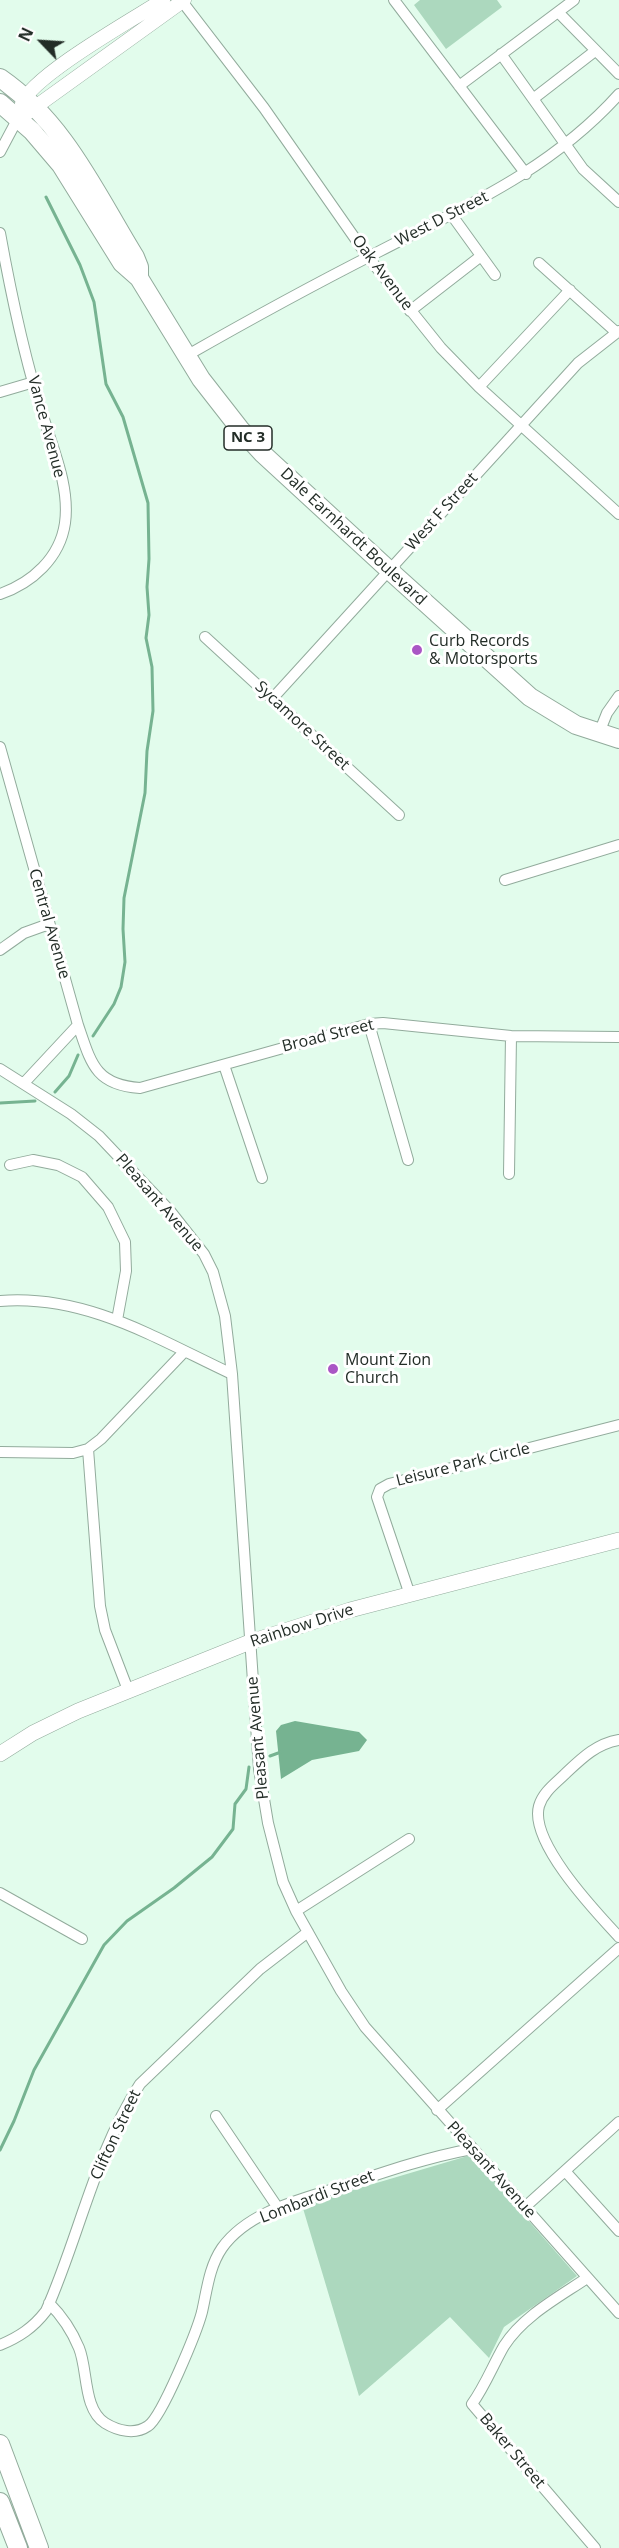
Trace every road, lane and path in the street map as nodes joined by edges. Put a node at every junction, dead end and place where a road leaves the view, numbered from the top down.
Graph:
1 (163, 0) edge
2 (182, 0) edge
3 (394, 0) edge
4 (574, 0) edge
5 (558, 12) junction
6 (595, 51) junction
7 (501, 54) junction
8 (619, 74) edge
9 (0, 78) edge
10 (459, 86) junction
11 (619, 94) edge
12 (533, 99) junction
13 (31, 102) junction
14 (0, 104) edge
15 (18, 118) junction
16 (566, 143) junction
17 (0, 152) edge
18 (526, 174) junction
19 (619, 202) edge
20 (451, 214) junction
21 (0, 233) edge
22 (481, 256) junction
23 (368, 257) junction
24 (539, 263) dead end
25 (3, 269) edge
26 (495, 275) dead end
27 (139, 278) junction
28 (570, 290) junction
29 (410, 310) junction
30 (618, 332) edge
31 (186, 356) junction
32 (34, 382) junction
33 (479, 387) junction
34 (0, 392) edge
35 (522, 425) junction
36 (619, 514) edge
37 (389, 570) junction
38 (0, 594) edge
39 (205, 637) dead end
40 (619, 696) edge
41 (272, 699) junction
42 (599, 733) junction
43 (619, 739) edge
44 (0, 747) edge
45 (399, 815) dead end
46 (619, 845) edge
47 (505, 880) dead end
48 (49, 924) junction
49 (0, 950) edge
50 (369, 1024) junction
51 (78, 1025) junction
52 (511, 1036) junction
53 (619, 1037) edge
54 (224, 1065) junction
55 (0, 1069) edge
56 (24, 1083) junction
57 (408, 1160) dead end
58 (10, 1165) dead end
59 (509, 1174) dead end
60 (262, 1178) dead end
61 (0, 1301) edge
62 (117, 1320) junction
63 (184, 1352) junction
64 (232, 1374) junction
65 (619, 1425) edge
66 (88, 1449) junction
67 (0, 1452) edge
68 (619, 1540) edge
69 (410, 1594) junction
70 (250, 1642) junction
71 (129, 1690) junction
72 (619, 1740) edge
73 (0, 1754) edge
74 (409, 1839) dead end
75 (0, 1893) edge
76 (296, 1911) junction
77 (308, 1932) junction
78 (619, 1937) edge
79 (82, 1939) dead end
80 (619, 1948) edge
81 (437, 2110) junction
82 (216, 2116) dead end
83 (619, 2122) edge
84 (472, 2148) junction
85 (565, 2171) junction
86 (525, 2207) junction
87 (278, 2208) junction
88 (619, 2231) edge
89 (587, 2278) junction
90 (50, 2303) junction
91 (619, 2313) edge
92 (0, 2345) edge
93 (0, 2444) edge
94 (0, 2502) edge
95 (18, 2548) edge
96 (39, 2548) edge
97 (595, 2548) edge

1 - 13 street
2 - 13 street
2 - 23 street, Oak Avenue
3 - 10 street
4 - 5 street
5 - 6 street
5 - 7 street
6 - 8 street
6 - 12 street
7 - 10 street
7 - 12 street
9 - 13 main road, Dale Earnhardt Boulevard / NC 3
10 - 18 street
11 - 16 street, West D Street
12 - 16 street
13 - 15 street
13 - 27 main road, Dale Earnhardt Boulevard / NC 3
14 - 15 main road, Dale Earnhardt Boulevard / NC 3
15 - 17 street
15 - 27 main road, Dale Earnhardt Boulevard / NC 3
16 - 18 street, West D Street
16 - 19 street
18 - 20 street, West D Street
20 - 22 street
20 - 23 street, West D Street
21 - 25 street, Vance Avenue
22 - 26 street
22 - 29 street
23 - 29 street, Oak Avenue
23 - 31 street, West D Street
24 - 28 street
25 - 32 street, Vance Avenue
27 - 31 main road, Dale Earnhardt Boulevard / NC 3
28 - 30 street
28 - 33 street
29 - 33 street, Oak Avenue
30 - 35 street, West F Street
31 - 37 main road, Dale Earnhardt Boulevard / NC 3
32 - 34 street
32 - 38 street, Vance Avenue
33 - 35 street, Oak Avenue
35 - 36 street, Oak Avenue
35 - 37 street, West F Street
37 - 41 street, West F Street
37 - 42 main road, Dale Earnhardt Boulevard / NC 3
39 - 41 street, Sycamore Street
40 - 42 street
41 - 45 street, Sycamore Street
42 - 43 main road, Dale Earnhardt Boulevard / NC 3
44 - 48 street, Central Avenue
46 - 47 street
48 - 49 street
48 - 51 street, Central Avenue
50 - 52 street, Broad Street
50 - 54 street, Broad Street
50 - 57 street
51 - 54 street, Broad Street
51 - 56 street
52 - 53 street, Broad Street
52 - 59 street
54 - 60 street
55 - 56 street, Pleasant Avenue
56 - 64 street, Pleasant Avenue
58 - 62 street
61 - 62 street
62 - 63 street
63 - 64 street
63 - 66 street
64 - 70 street, Pleasant Avenue
65 - 69 street, Leisure Park Circle
66 - 67 street
66 - 71 street
68 - 69 main road, Rainbow Drive
69 - 70 main road, Rainbow Drive
70 - 71 main road, Rainbow Drive
70 - 76 street, Pleasant Avenue
71 - 73 main road, Rainbow Drive
72 - 78 street
74 - 76 street
75 - 79 street
76 - 77 street, Pleasant Avenue
77 - 81 street, Pleasant Avenue
77 - 90 street, Clifton Street
80 - 81 street
81 - 84 street, Pleasant Avenue
82 - 87 street
83 - 85 street
84 - 86 street, Pleasant Avenue
84 - 87 street, Lombardi Street
85 - 86 street
85 - 88 street
86 - 89 street, Pleasant Avenue
87 - 90 street, Lombardi Street
89 - 91 street, Pleasant Avenue
89 - 97 street, Baker Street
90 - 92 street, Clifton Street
93 - 96 main road
94 - 95 main road

